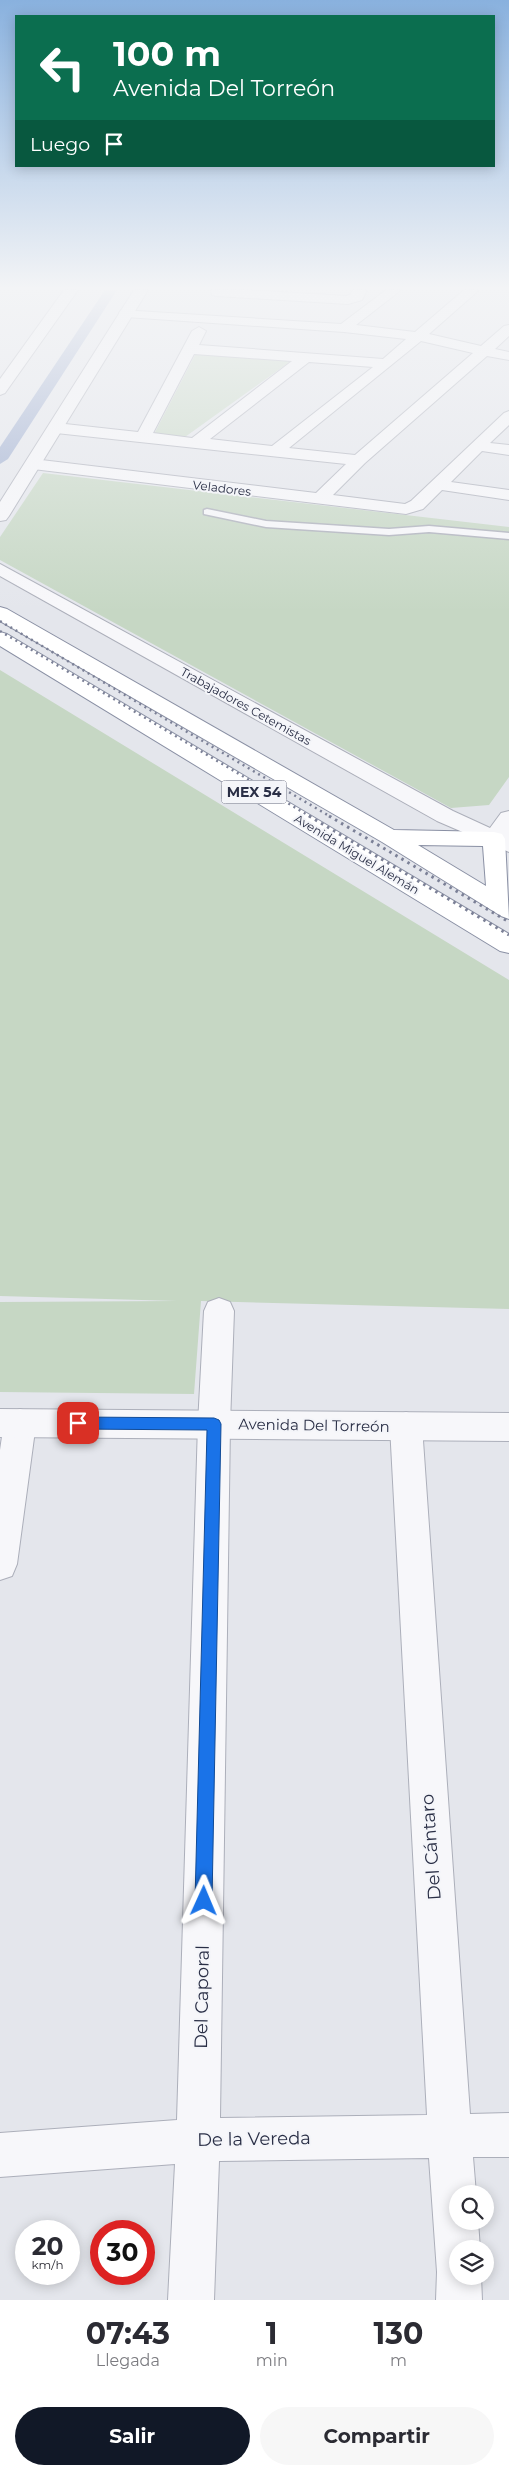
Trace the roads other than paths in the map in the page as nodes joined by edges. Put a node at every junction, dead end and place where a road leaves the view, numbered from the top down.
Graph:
1 (75, 397) edge
2 (164, 397) edge
3 (254, 397) edge
4 (344, 397) edge
5 (431, 397) edge
6 (509, 416) edge
7 (56, 428) junction
8 (143, 437) junction
9 (195, 443) junction
10 (478, 446) junction
11 (509, 450) edge
12 (274, 452) junction
13 (360, 460) junction
14 (33, 464) junction
15 (439, 485) junction
16 (509, 495) edge
17 (319, 500) junction
18 (207, 512) dead end
19 (0, 516) edge
20 (509, 536) edge
21 (0, 569) edge
22 (0, 613) edge
23 (0, 638) edge
24 (509, 818) edge
25 (390, 837) junction
26 (504, 841) edge
27 (506, 909) edge
28 (509, 945) edge
29 (219, 1311) dead end
30 (10, 1423) edge
31 (214, 1424) junction
32 (406, 1426) junction
33 (509, 1427) edge
34 (0, 1564) edge
35 (509, 2135) edge
36 (449, 2137) junction
37 (198, 2140) junction
38 (0, 2155) edge
39 (456, 2240) edge
40 (459, 2285) edge
41 (191, 2300) edge
42 (460, 2300) edge

1 - 7 street
2 - 8 street
3 - 9 street
4 - 12 street
5 - 13 street
6 - 10 street
7 - 8 street
7 - 14 street
8 - 9 street
9 - 12 street
10 - 11 street
10 - 15 street
12 - 13 street
13 - 17 street
14 - 17 street, Veladores
14 - 19 street
15 - 16 street
15 - 17 street, Veladores
18 - 20 lane
21 - 26 street, Trabajadores Cetemistas
22 - 25 highway, Avenida Miguel Alemán / MEX 54
23 - 28 highway, Avenida Miguel Alemán / MEX 54
24 - 26 street
25 - 26 highway
25 - 27 highway, Avenida Miguel Alemán / MEX 54
26 - 27 highway
29 - 31 street, Del Caporal
30 - 31 street, Avenida Del Torreón
30 - 34 street
31 - 32 street, Avenida Del Torreón
31 - 37 street, Del Caporal
32 - 33 street, Avenida Del Torreón
32 - 36 street, Del Cántaro
35 - 36 street, De la Vereda
36 - 37 street, De la Vereda
36 - 39 street, Del Cántaro
37 - 38 street, De la Vereda
37 - 41 street, Del Caporal
40 - 42 street

